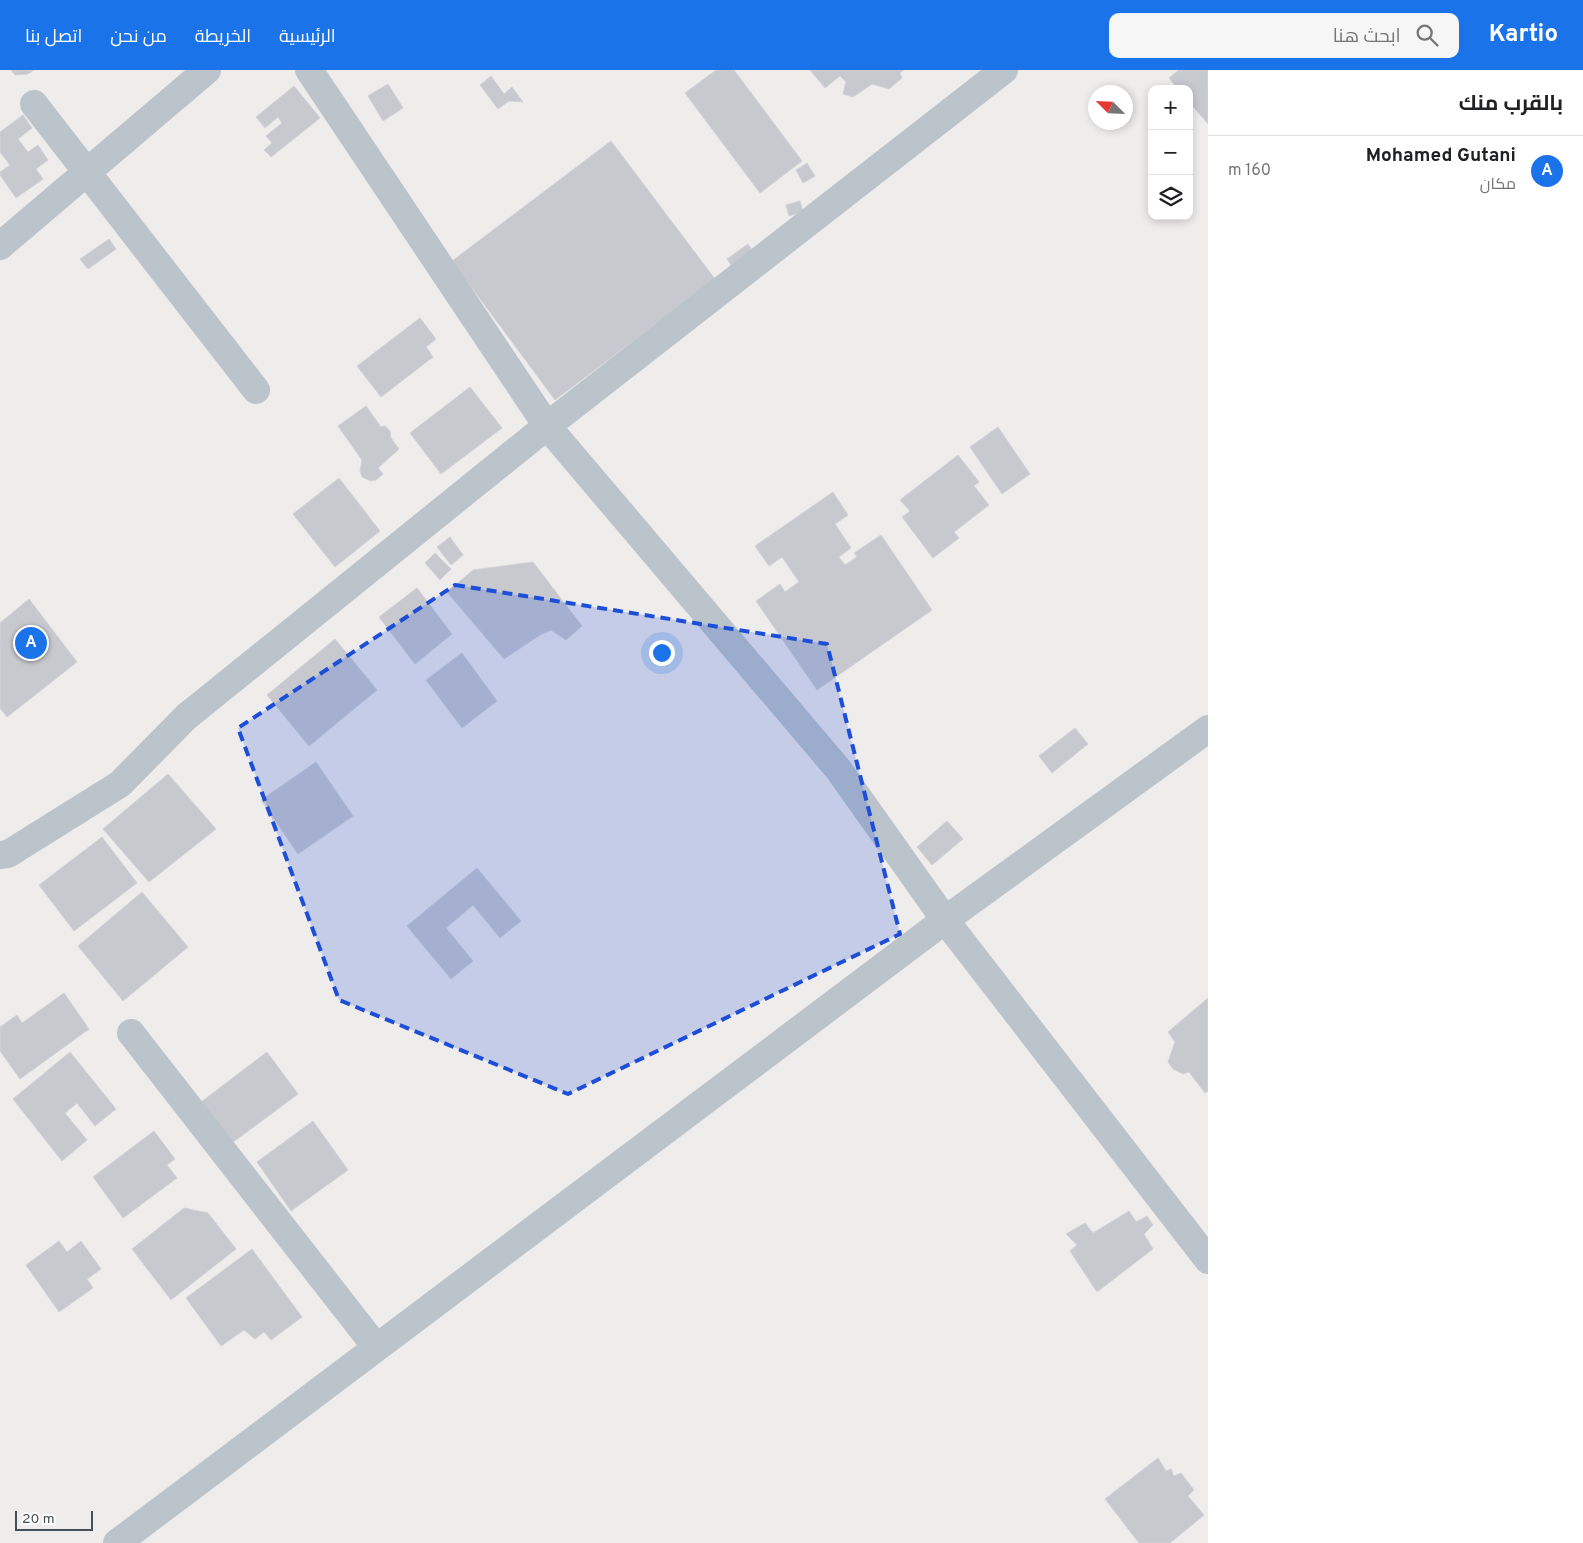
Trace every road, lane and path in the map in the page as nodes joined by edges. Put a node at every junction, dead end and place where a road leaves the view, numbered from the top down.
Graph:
1 (207, 70) edge
2 (309, 70) edge
3 (1004, 70) edge
4 (34, 104) dead end
5 (87, 172) junction
6 (0, 246) edge
7 (256, 390) dead end
8 (547, 426) junction
9 (1205, 736) edge
10 (0, 856) edge
11 (945, 920) junction
12 (132, 1033) dead end
13 (1208, 1260) edge
14 (376, 1347) junction
15 (117, 1543) edge

1 - 5 street
2 - 8 street
3 - 8 street
4 - 5 street
5 - 6 street
5 - 7 street
8 - 10 street
8 - 11 street
9 - 11 street
11 - 13 street
11 - 14 street
12 - 14 street
14 - 15 street

